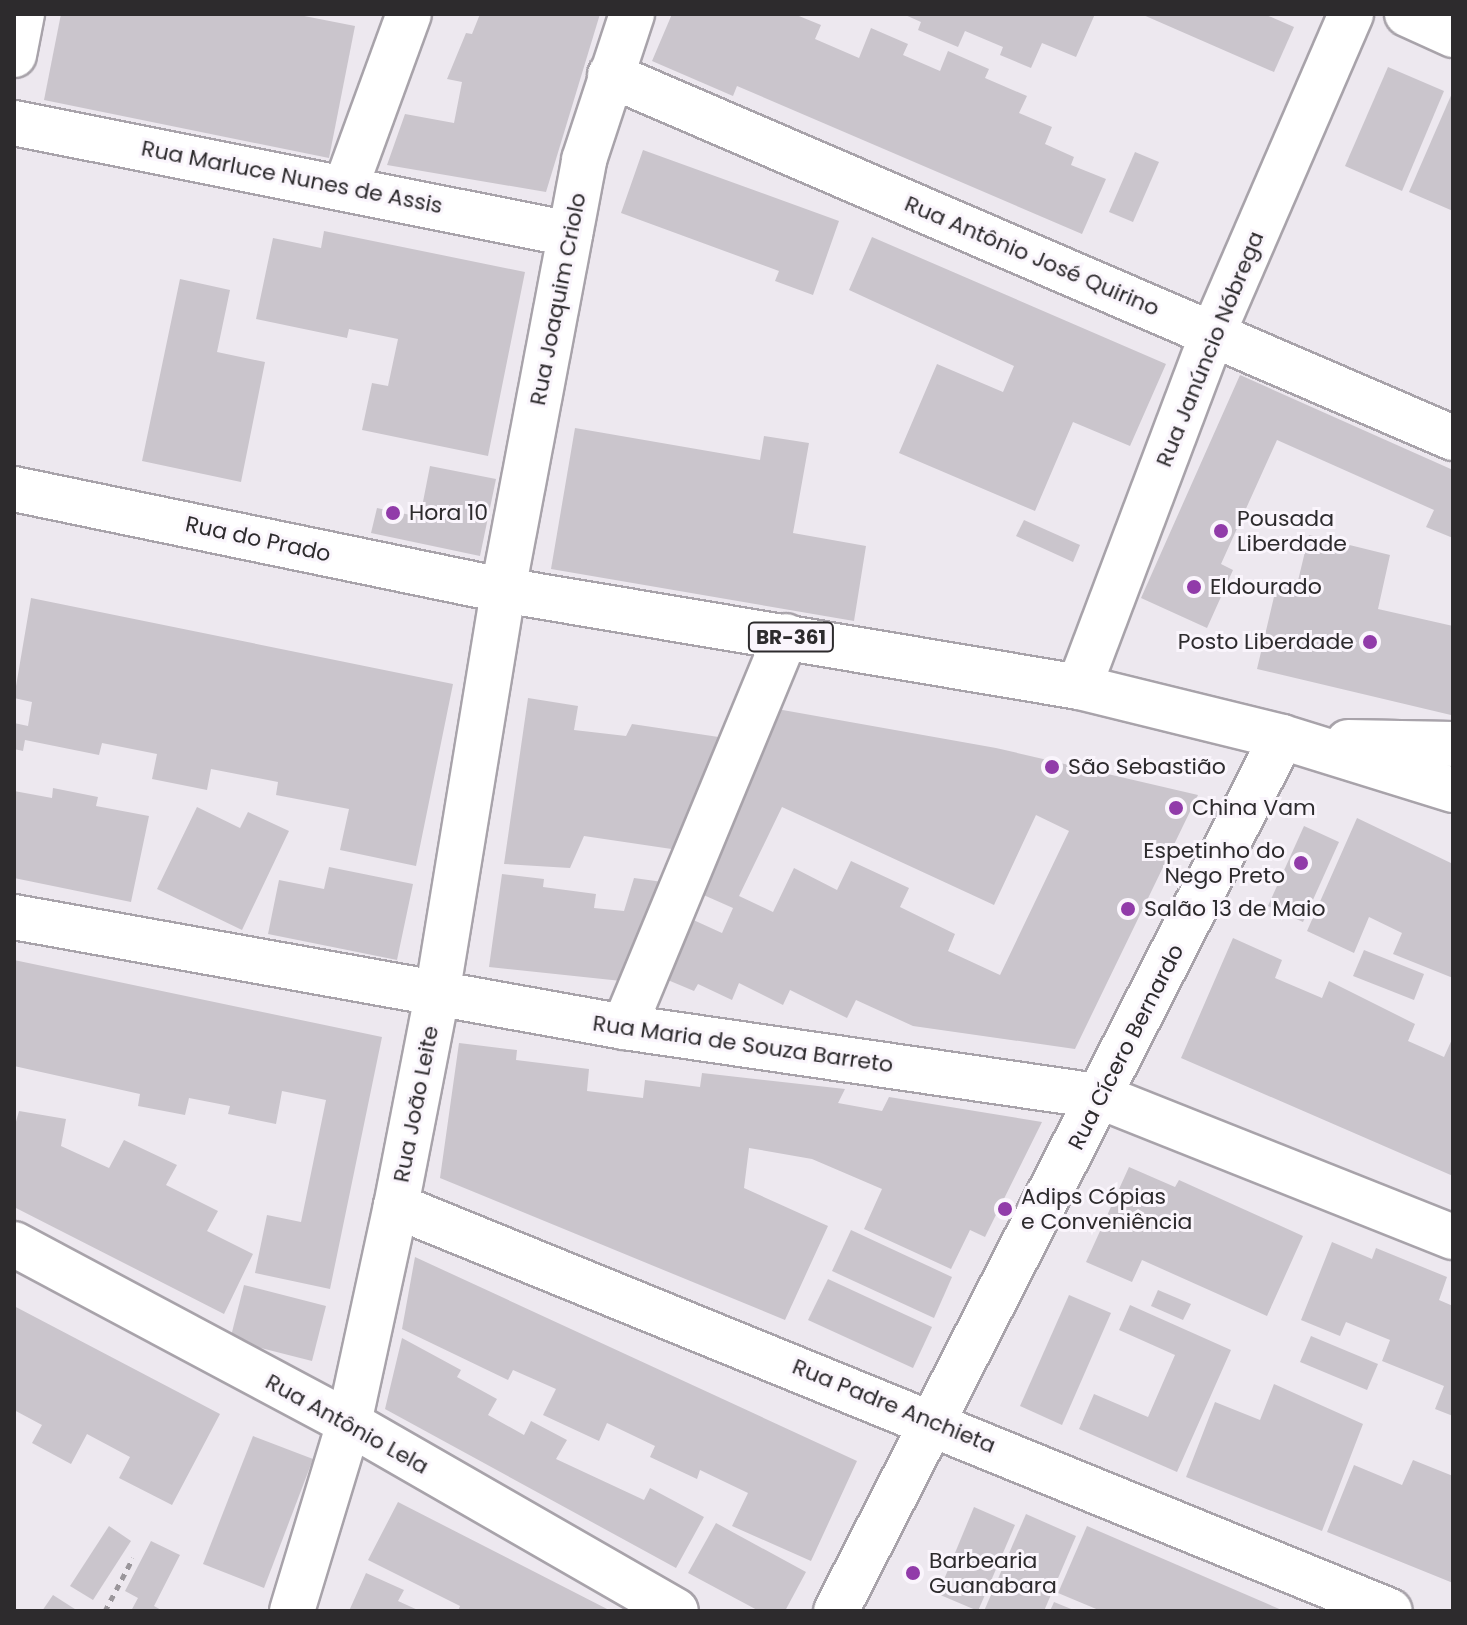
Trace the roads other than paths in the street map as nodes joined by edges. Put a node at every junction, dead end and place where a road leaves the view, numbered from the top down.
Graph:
1 (22, 14) edge
2 (409, 14) edge
3 (632, 14) edge
4 (1351, 14) edge
5 (1407, 14) edge
6 (1453, 35) edge
7 (14, 55) edge
8 (610, 75) junction
9 (14, 123) edge
10 (346, 186) junction
11 (570, 234) junction
12 (1213, 333) junction
13 (1453, 438) edge
14 (14, 489) edge
15 (503, 590) junction
16 (786, 636) junction
17 (1079, 687) junction
18 (1282, 737) junction
19 (1453, 744) edge
20 (1453, 790) edge
21 (14, 917) edge
22 (437, 995) junction
23 (624, 1027) junction
24 (1101, 1097) junction
25 (396, 1206) junction
26 (1453, 1237) edge
27 (14, 1244) edge
28 (932, 1421) junction
29 (349, 1423) junction
30 (292, 1611) edge
31 (676, 1611) edge
32 (836, 1611) edge
33 (1390, 1611) edge

1 - 7 street
2 - 10 street
3 - 8 street, Rua Joaquim Criolo
4 - 12 street, Rua Janúncio Nóbrega
5 - 6 street
8 - 11 street, Rua Joaquim Criolo
8 - 12 street, Rua Antônio José Quirino
9 - 10 street, Rua Marluce Nunes de Assis
10 - 11 street, Rua Marluce Nunes de Assis
11 - 15 street, Rua Joaquim Criolo
12 - 13 street, Rua Antônio José Quirino
12 - 17 street, Rua Janúncio Nóbrega
14 - 15 street, Rua do Prado / BR-361
15 - 16 street, BR-361
15 - 22 street, Rua João Leite
16 - 17 street, BR-361
16 - 23 street
17 - 18 street, BR-361
18 - 19 street
18 - 20 street
18 - 24 street, Rua Cícero Bernardo
21 - 22 street, Rua Maria de Souza Barreto
22 - 23 street, Rua Maria de Souza Barreto
22 - 25 street, Rua João Leite
23 - 24 street, Rua Maria de Souza Barreto
24 - 26 street, Rua Maria de Souza Barreto
24 - 28 street, Rua Cícero Bernardo
25 - 28 street, Rua Padre Anchieta
25 - 29 street, Rua João Leite
27 - 29 street, Rua Antônio Lela
28 - 32 street, Rua Cícero Bernardo
28 - 33 street, Rua Padre Anchieta
29 - 30 street, Rua João Leite
29 - 31 street, Rua Antônio Lela

